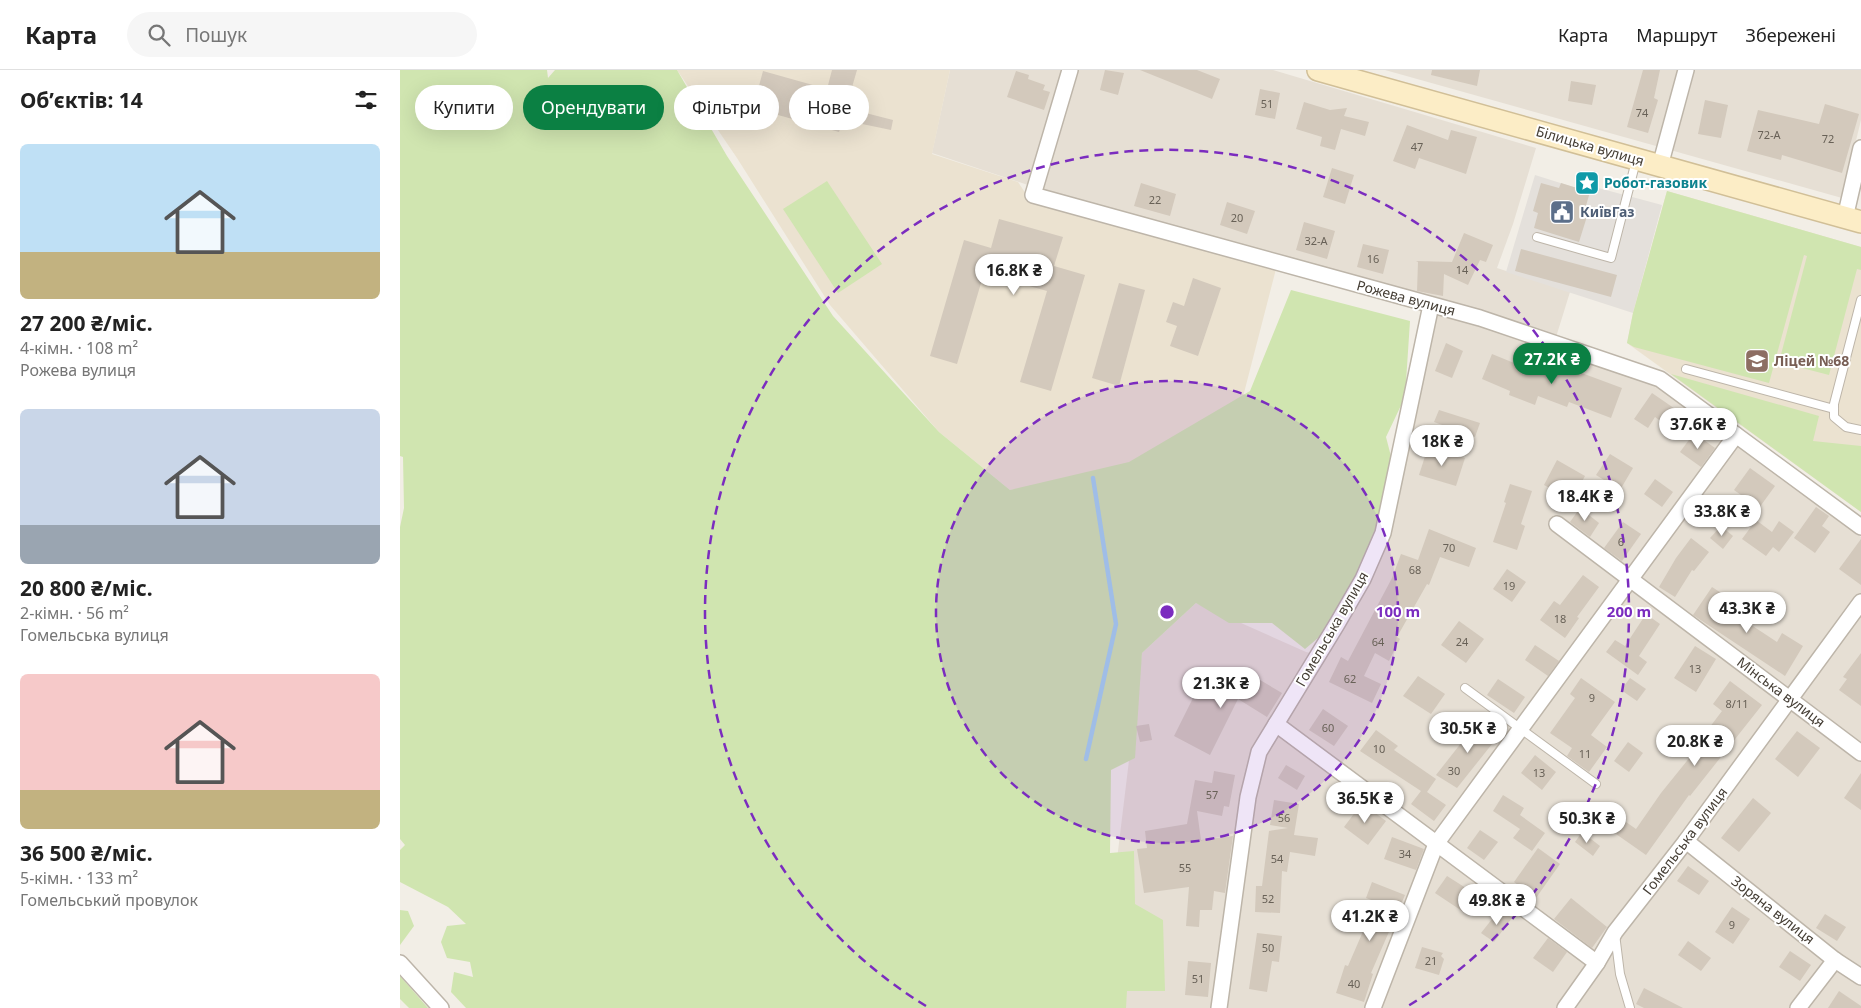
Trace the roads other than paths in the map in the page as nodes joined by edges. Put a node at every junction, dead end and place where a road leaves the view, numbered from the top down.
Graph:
1 (1070, 70) edge
2 (1318, 70) edge
3 (1686, 70) edge
4 (1861, 148) edge
5 (1636, 159) junction
6 (1660, 166) junction
7 (1853, 220) edge
8 (1537, 237) dead end
9 (1861, 300) edge
10 (1431, 305) junction
11 (1686, 369) dead end
12 (1834, 409) junction
13 (1861, 430) edge
14 (1736, 435) junction
15 (1557, 524) dead end
16 (1861, 528) edge
17 (1630, 578) junction
18 (1861, 602) edge
19 (1465, 688) dead end
20 (1791, 700) junction
21 (1276, 724) junction
22 (1520, 728) junction
23 (1861, 753) edge
24 (1596, 784) dead end
25 (1686, 842) junction
26 (1436, 844) junction
27 (1615, 932) junction
28 (1835, 960) junction
29 (400, 963) edge
30 (1597, 963) junction
31 (1861, 977) edge
32 (441, 1008) edge
33 (1219, 1008) edge
34 (1373, 1008) edge
35 (1565, 1008) edge
36 (1630, 1008) edge
37 (1798, 1008) edge

1 - 10 street, Рожева вулиця
2 - 5 main road, Білицька вулиця
3 - 6 street
4 - 7 street
5 - 6 main road, Білицька вулиця
5 - 8 lane
6 - 7 main road, Білицька вулиця
9 - 12 lane
10 - 14 street, Рожева вулиця
10 - 21 street, Гомельська вулиця
11 - 12 lane
12 - 13 lane
14 - 16 street, Рожева вулиця
14 - 17 street
15 - 17 street, Мінська вулиця
17 - 20 street, Мінська вулиця
17 - 22 street
18 - 20 street, Гомельська вулиця
19 - 22 lane
20 - 23 street, Мінська вулиця
20 - 25 street, Гомельська вулиця
21 - 26 street
21 - 33 street, Гомельська вулиця
22 - 24 lane
22 - 26 street
25 - 27 street, Гомельська вулиця
25 - 28 street, Зоряна вулиця
26 - 30 street
26 - 34 street
27 - 30 street, Гомельська вулиця
27 - 36 lane
28 - 31 street, Зоряна вулиця
28 - 37 street
29 - 32 street
30 - 35 street, Гомельська вулиця

